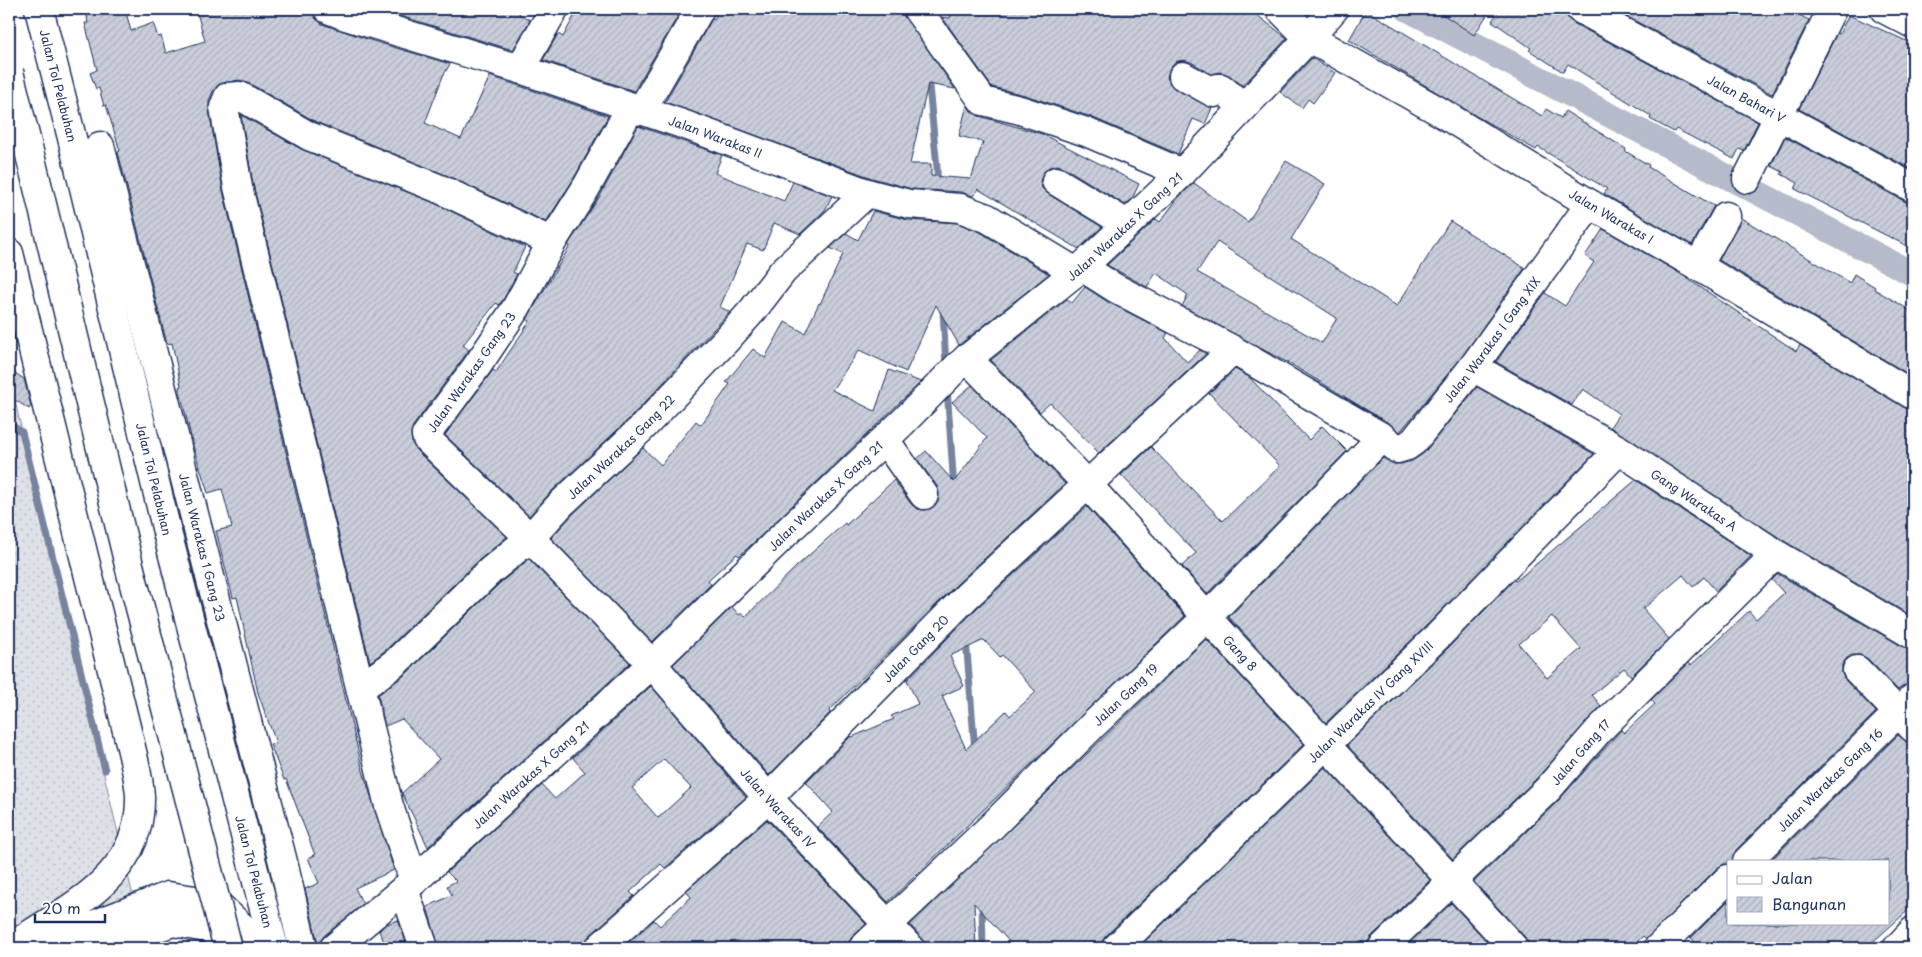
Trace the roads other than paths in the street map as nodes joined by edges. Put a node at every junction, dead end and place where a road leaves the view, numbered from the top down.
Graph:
1 (39, 9) edge
2 (554, 9) edge
3 (700, 9) edge
4 (917, 9) edge
5 (1280, 9) edge
6 (1580, 9) edge
7 (1832, 9) edge
8 (1884, 9) edge
9 (339, 11) edge
10 (1323, 22) edge
11 (1913, 24) edge
12 (520, 69) junction
13 (9, 72) edge
14 (1183, 76) dead end
15 (1244, 107) junction
16 (636, 109) junction
17 (1778, 115) junction
18 (100, 146) dead end
19 (1182, 173) junction
20 (1747, 179) dead end
21 (1056, 181) dead end
22 (1913, 188) edge
23 (867, 193) junction
24 (1590, 204) junction
25 (1726, 216) dead end
26 (1127, 224) junction
27 (552, 242) junction
28 (9, 253) edge
29 (1698, 266) junction
30 (1079, 269) junction
31 (1233, 350) junction
32 (958, 366) junction
33 (1473, 368) junction
34 (1913, 395) edge
35 (1382, 437) junction
36 (885, 440) junction
37 (1620, 450) junction
38 (1088, 485) junction
39 (924, 495) dead end
40 (530, 538) junction
41 (1776, 554) junction
42 (1207, 617) junction
43 (1913, 635) edge
44 (652, 664) junction
45 (1858, 670) dead end
46 (361, 688) junction
47 (1908, 713) edge
48 (1326, 744) junction
49 (768, 798) junction
50 (1747, 860) edge
51 (1727, 880) edge
52 (1452, 881) junction
53 (409, 885) junction
54 (888, 925) junction
55 (1913, 931) edge
56 (10, 948) edge
57 (34, 948) edge
58 (97, 948) edge
59 (228, 948) edge
60 (232, 948) edge
61 (264, 948) edge
62 (274, 948) edge
63 (302, 948) edge
64 (334, 948) edge
65 (424, 948) edge
66 (599, 948) edge
67 (863, 948) edge
68 (910, 948) edge
69 (1116, 948) edge
70 (1382, 948) edge
71 (1514, 948) edge
72 (1658, 948) edge
73 (1897, 948) edge

1 - 62 main road, Jalan Tol Pelabuhan
2 - 12 main road
3 - 16 main road, Jalan Warakas Gang 23
4 - 19 main road
5 - 10 main road, Jalan Warakas I
6 - 17 main road, Jalan Bahari V
7 - 17 main road
8 - 11 main road
9 - 12 main road, Jalan Warakas II
10 - 15 main road, Jalan Warakas X Gang 21
10 - 24 main road, Jalan Warakas I
12 - 16 main road, Jalan Warakas II
13 - 59 main road, bridge
14 - 15 main road
15 - 19 main road, Jalan Warakas X Gang 21
16 - 23 main road, Jalan Warakas II
16 - 27 main road, Jalan Warakas Gang 23
17 - 20 main road
17 - 22 main road, Jalan Bahari V
18 - 63 main road, Jalan Warakas 1 Gang 23
19 - 26 main road, Jalan Warakas X Gang 21
21 - 26 main road
23 - 30 main road, Jalan Warakas II
23 - 40 main road, Jalan Warakas Gang 22
24 - 29 main road, Jalan Warakas I
24 - 33 main road, Jalan Warakas I Gang XIX
25 - 29 main road
26 - 30 main road, Jalan Warakas X Gang 21
27 - 40 main road, Jalan Warakas Gang 23
27 - 46 main road
28 - 56 main road
29 - 34 main road, Jalan Warakas I
30 - 31 main road, Jalan Warakas II
30 - 32 main road, Jalan Warakas X Gang 21
31 - 35 main road, Jalan Warakas II
31 - 38 main road, Jalan Gang 20
32 - 36 main road, Jalan Warakas X Gang 21
32 - 38 main road, Gang 8
33 - 35 main road, Jalan Warakas I Gang XIX
33 - 37 main road, Gang Warakas A
35 - 42 main road, Jalan Gang 19
36 - 39 main road
36 - 44 main road, Jalan Warakas X Gang 21
37 - 41 main road, Gang Warakas A
37 - 48 main road, Jalan Warakas IV Gang XVIII
38 - 42 main road, Gang 8
38 - 49 main road, Jalan Gang 20
40 - 44 main road, Jalan Warakas Gang 23
40 - 46 main road, Jalan Warakas Gang 22
41 - 43 main road, Gang Warakas A
41 - 52 main road, Jalan Gang 17
42 - 48 main road, Gang 8
42 - 54 main road, Jalan Gang 19
44 - 49 main road, Jalan Warakas IV
44 - 53 main road, Jalan Warakas X Gang 21
45 - 47 main road
46 - 53 main road
47 - 50 main road, Jalan Warakas Gang 16
48 - 52 main road, Gang 8
48 - 69 main road, Jalan Warakas IV Gang XVIII
49 - 54 main road, Jalan Warakas IV
49 - 66 main road, Jalan Gang 20
51 - 72 main road
52 - 70 main road, Jalan Gang 17
52 - 71 main road, Gang 8
53 - 64 main road, Jalan Warakas X Gang 21
53 - 65 main road
54 - 67 main road, Jalan Gang 19
54 - 68 main road, Jalan Warakas IV
55 - 73 main road
57 - 61 main road
58 - 60 main road

